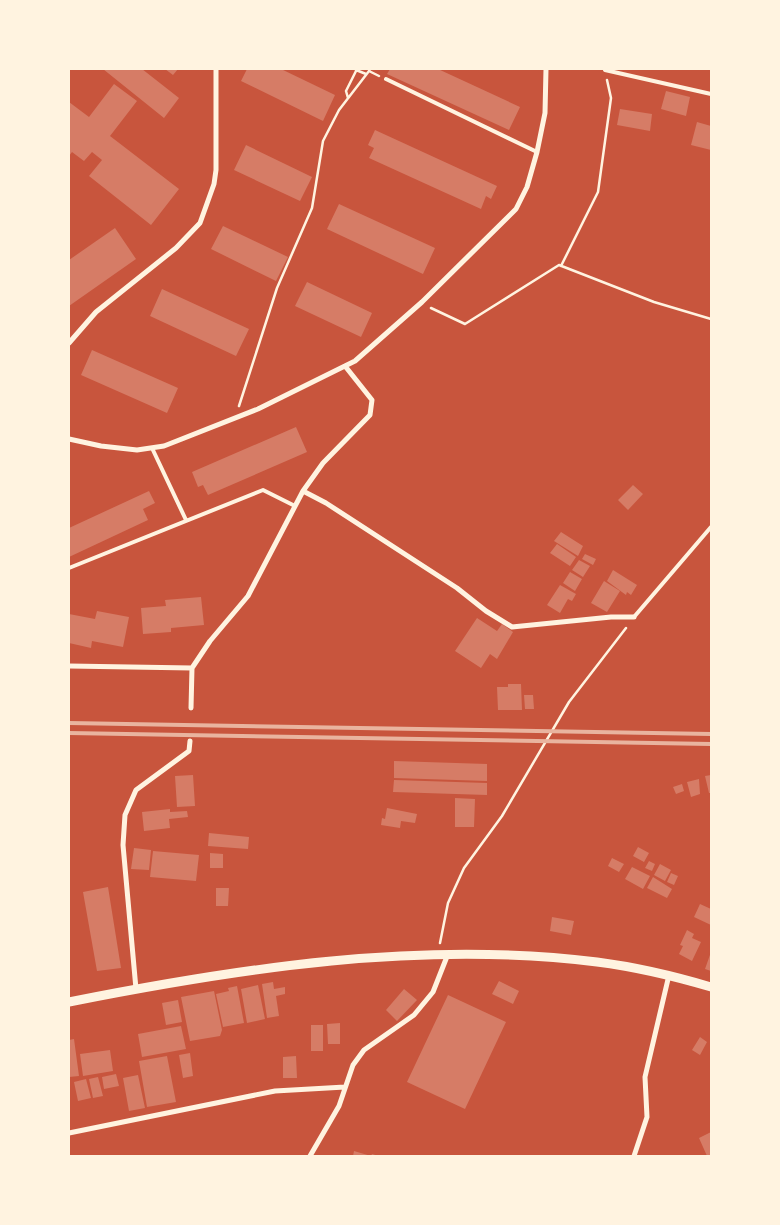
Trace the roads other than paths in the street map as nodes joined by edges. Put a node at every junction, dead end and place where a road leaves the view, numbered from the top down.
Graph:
1 (216, 69) edge
2 (546, 69) edge
3 (605, 70) road end
4 (386, 80) dead end
5 (711, 94) edge
6 (537, 152) junction
7 (69, 343) edge
8 (345, 366) junction
9 (69, 438) edge
10 (152, 448) junction
11 (303, 491) junction
12 (295, 506) junction
13 (186, 520) junction
14 (711, 526) edge
15 (69, 568) edge
16 (634, 617) joint
17 (69, 666) edge
18 (192, 668) junction
19 (191, 708) dead end
20 (190, 741) dead end
21 (448, 954) junction
22 (669, 975) junction
23 (711, 986) edge
24 (136, 989) junction
25 (69, 1002) edge
26 (345, 1087) junction
27 (69, 1133) edge
28 (310, 1156) edge
29 (634, 1156) edge

1 - 7 street
2 - 6 street
3 - 5 lane
4 - 6 lane
6 - 8 street
8 - 10 street
8 - 11 street
9 - 10 street
10 - 13 lane
11 - 12 street
11 - 16 street
12 - 13 lane
12 - 18 street
13 - 15 lane
14 - 16 lane
17 - 18 street
18 - 19 street
20 - 24 street
21 - 22 street
21 - 24 street
21 - 26 street
22 - 23 street
22 - 29 street
24 - 25 street
26 - 27 street
26 - 28 street

